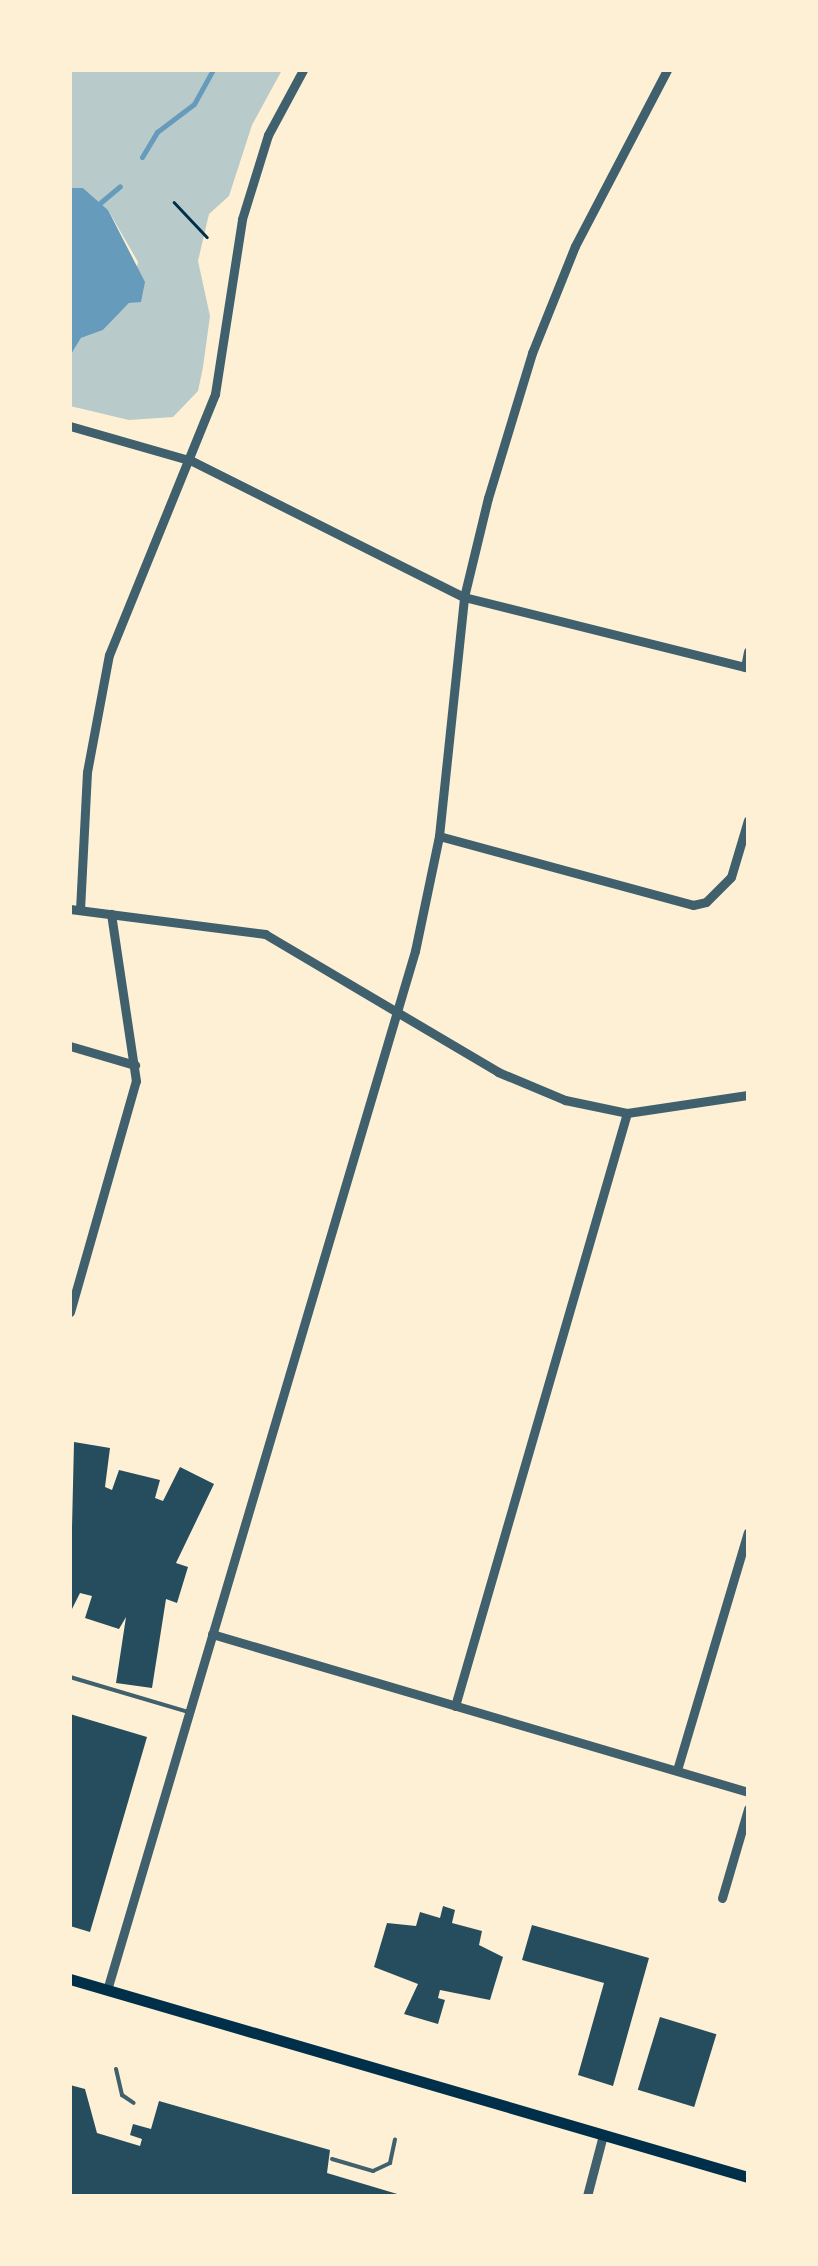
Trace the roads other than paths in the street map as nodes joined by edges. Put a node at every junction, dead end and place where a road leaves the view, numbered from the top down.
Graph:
1 (304, 70) edge
2 (667, 70) edge
3 (70, 426) edge
4 (192, 462) junction
5 (464, 598) junction
6 (748, 651) edge
7 (746, 668) edge
8 (748, 820) edge
9 (439, 836) junction
10 (75, 910) edge
11 (111, 914) junction
12 (398, 1008) junction
13 (70, 1046) edge
14 (135, 1065) junction
15 (748, 1095) edge
16 (627, 1113) junction
17 (70, 1312) edge
18 (748, 1532) edge
19 (212, 1634) junction
20 (70, 1677) edge
21 (455, 1706) junction
22 (188, 1712) junction
23 (677, 1770) junction
24 (748, 1792) edge
25 (748, 1809) edge
26 (722, 1898) dead end
27 (70, 1979) edge
28 (107, 1990) junction
29 (116, 2069) dead end
30 (134, 2103) dead end
31 (603, 2135) junction
32 (395, 2140) dead end
33 (332, 2159) dead end
34 (748, 2178) edge
35 (587, 2196) edge

1 - 4 street
2 - 5 street
3 - 4 street
4 - 5 street
4 - 10 street
5 - 7 street
5 - 9 street
6 - 7 street
8 - 9 street
9 - 12 street
10 - 11 street
11 - 12 street
11 - 14 street
12 - 16 street
12 - 19 street
13 - 14 street
14 - 17 street
15 - 16 street
16 - 21 street
18 - 23 street
19 - 21 street
19 - 22 street
20 - 22 lane
21 - 23 street
22 - 28 street
23 - 24 street
25 - 26 street
27 - 28 main road
28 - 31 main road
29 - 30 lane
31 - 34 main road
31 - 35 street
32 - 33 lane

